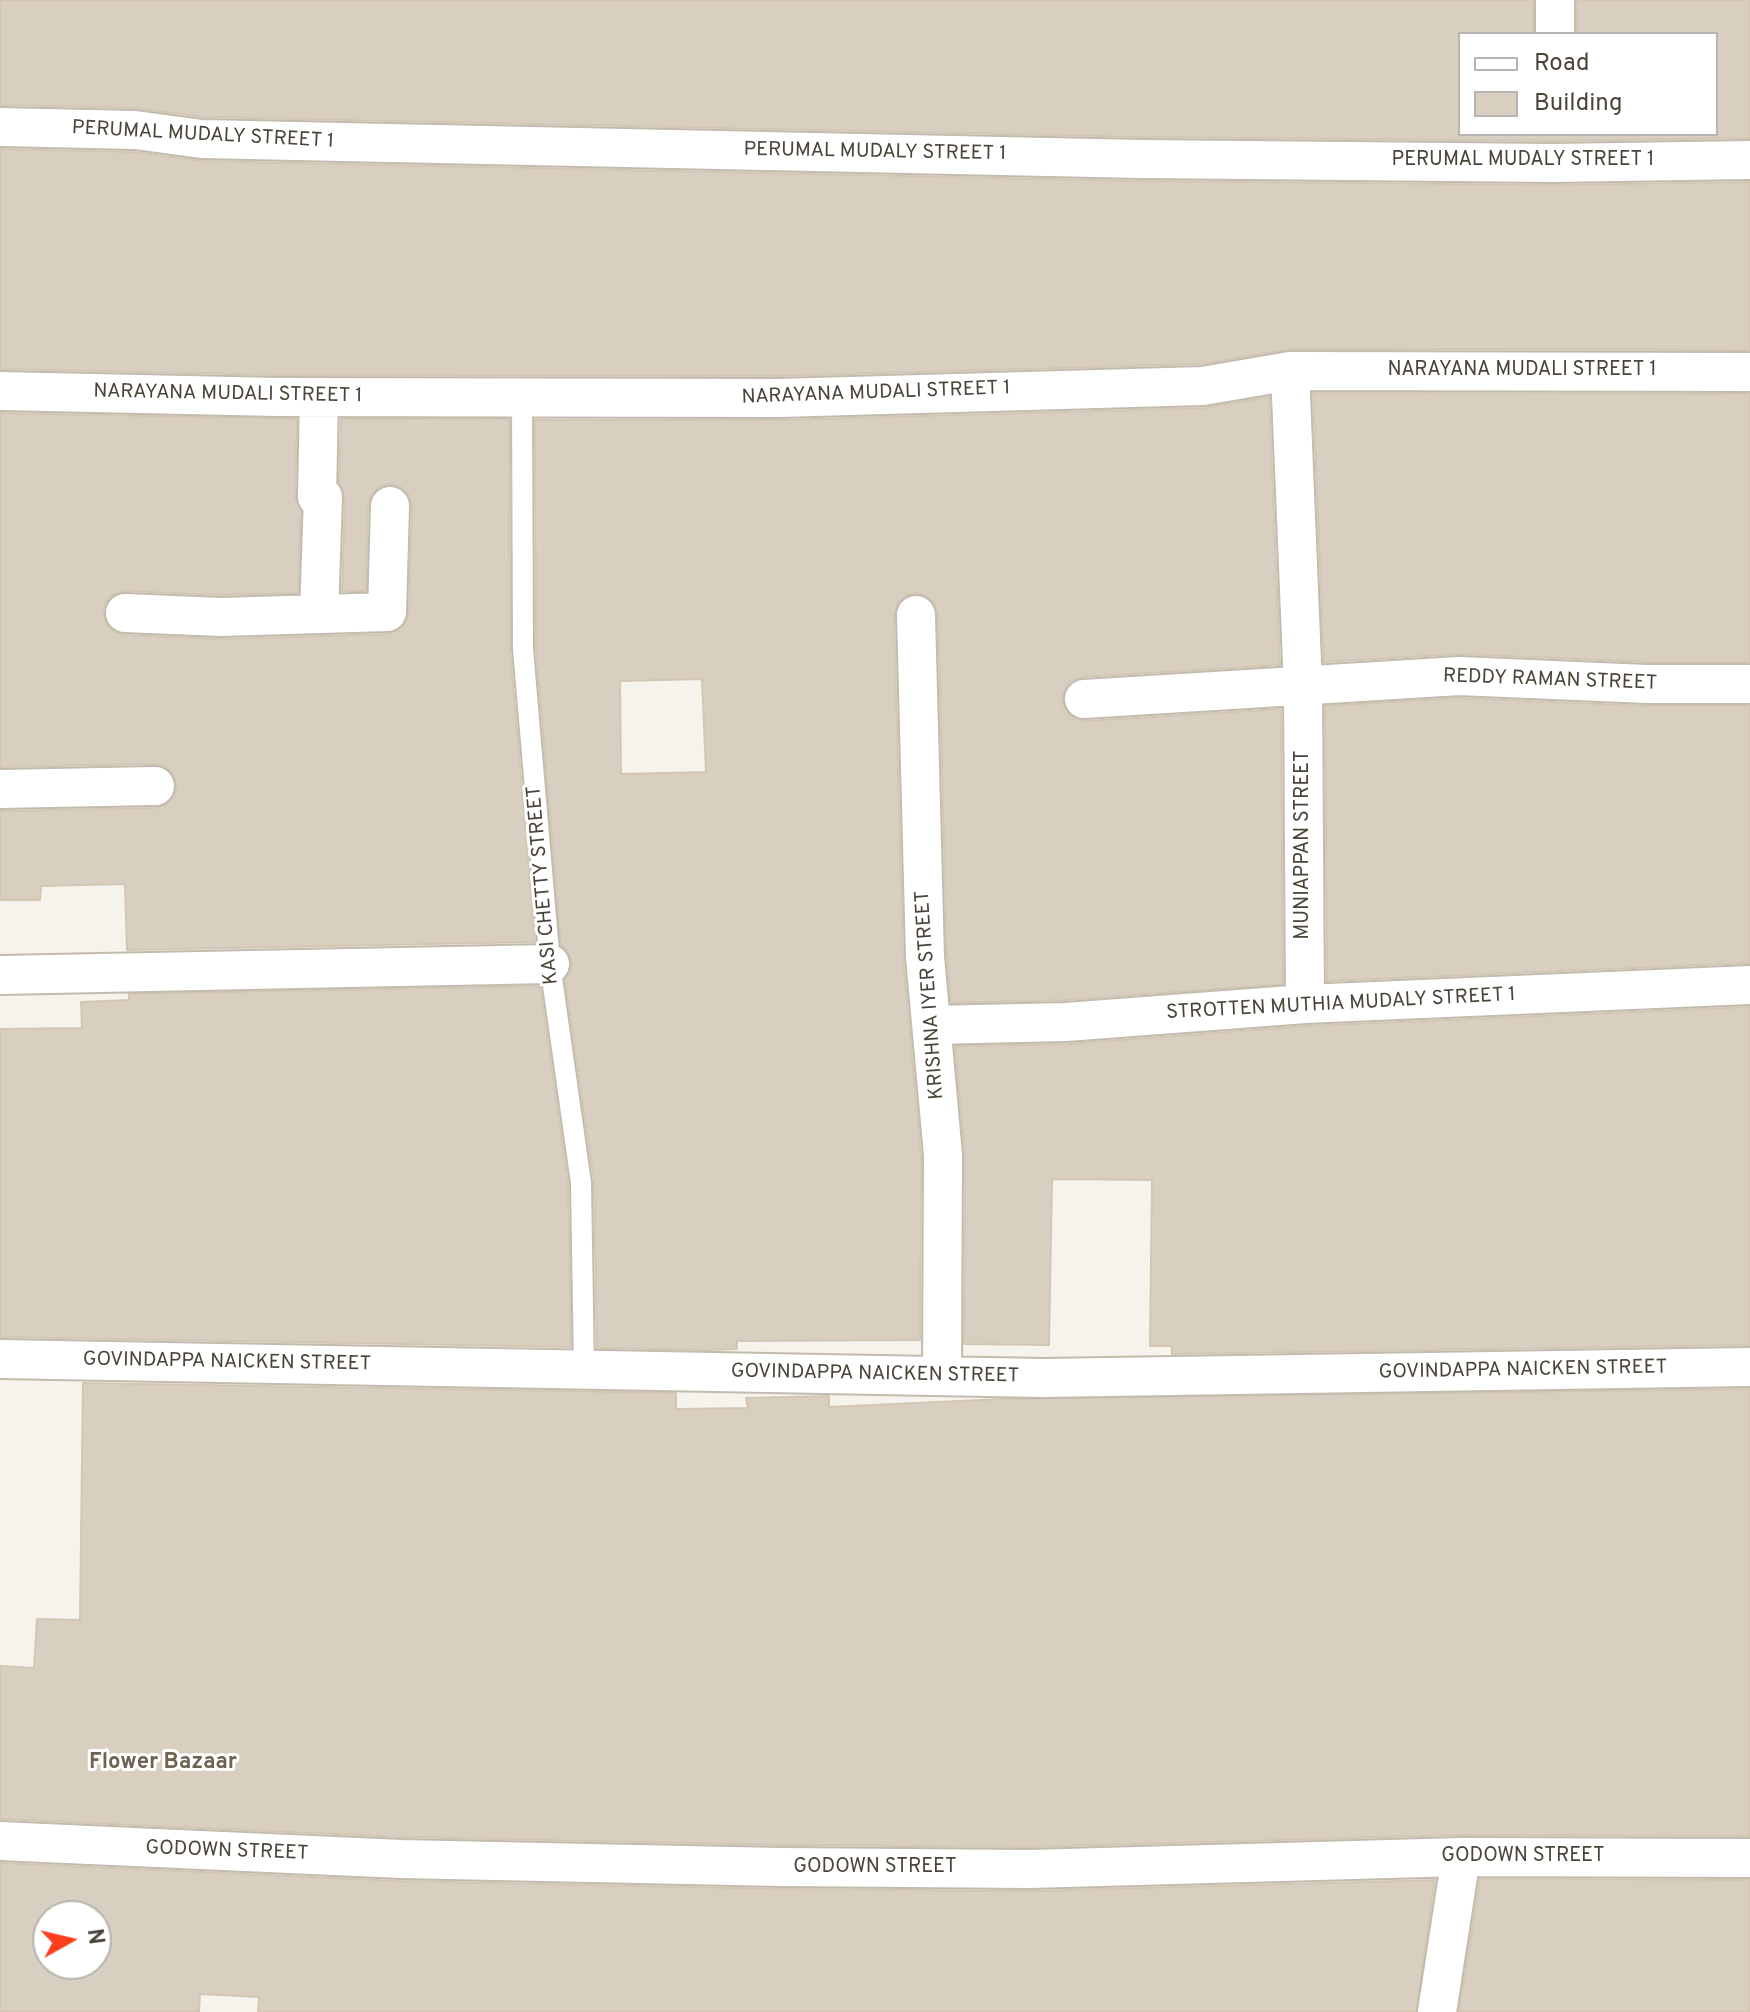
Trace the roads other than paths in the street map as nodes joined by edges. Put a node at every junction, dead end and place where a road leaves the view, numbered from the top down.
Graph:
1 (1555, 0) edge
2 (1555, 32) edge
3 (0, 127) edge
4 (1553, 149) edge
5 (1750, 160) edge
6 (1290, 371) junction
7 (1750, 372) edge
8 (0, 391) edge
9 (319, 398) junction
10 (522, 399) junction
11 (390, 506) dead end
12 (125, 613) dead end
13 (319, 614) junction
14 (916, 615) dead end
15 (1750, 684) edge
16 (1303, 687) junction
17 (1084, 699) dead end
18 (155, 786) dead end
19 (0, 789) edge
20 (550, 964) junction
21 (0, 975) edge
22 (1750, 985) edge
23 (1305, 1004) junction
24 (932, 1025) junction
25 (0, 1359) edge
26 (1750, 1367) edge
27 (584, 1370) junction
28 (942, 1375) junction
29 (0, 1841) edge
30 (1461, 1857) junction
31 (1750, 1858) edge
32 (1437, 2012) edge

1 - 2 street
3 - 4 street, PERUMAL MUDALY STREET 1
4 - 5 street, PERUMAL MUDALY STREET 1
6 - 7 street, NARAYANA MUDALI STREET 1
6 - 10 street, NARAYANA MUDALI STREET 1
6 - 16 street, MUNIAPPAN STREET
8 - 9 street, NARAYANA MUDALI STREET 1
9 - 10 street, NARAYANA MUDALI STREET 1
9 - 13 street
10 - 20 lane, KASI CHETTY STREET
11 - 13 street
12 - 13 street
14 - 24 street, KRISHNA IYER STREET
15 - 16 street, REDDY RAMAN STREET
16 - 17 street
16 - 23 street, MUNIAPPAN STREET
18 - 19 street
20 - 21 street
20 - 27 lane, KASI CHETTY STREET
22 - 23 street, STROTTEN MUTHIA MUDALY STREET 1
23 - 24 street, STROTTEN MUTHIA MUDALY STREET 1
24 - 28 street, KRISHNA IYER STREET
25 - 27 street, GOVINDAPPA NAICKEN STREET
26 - 28 street, GOVINDAPPA NAICKEN STREET
27 - 28 street, GOVINDAPPA NAICKEN STREET
29 - 30 street, GODOWN STREET
30 - 31 street, GODOWN STREET
30 - 32 street

